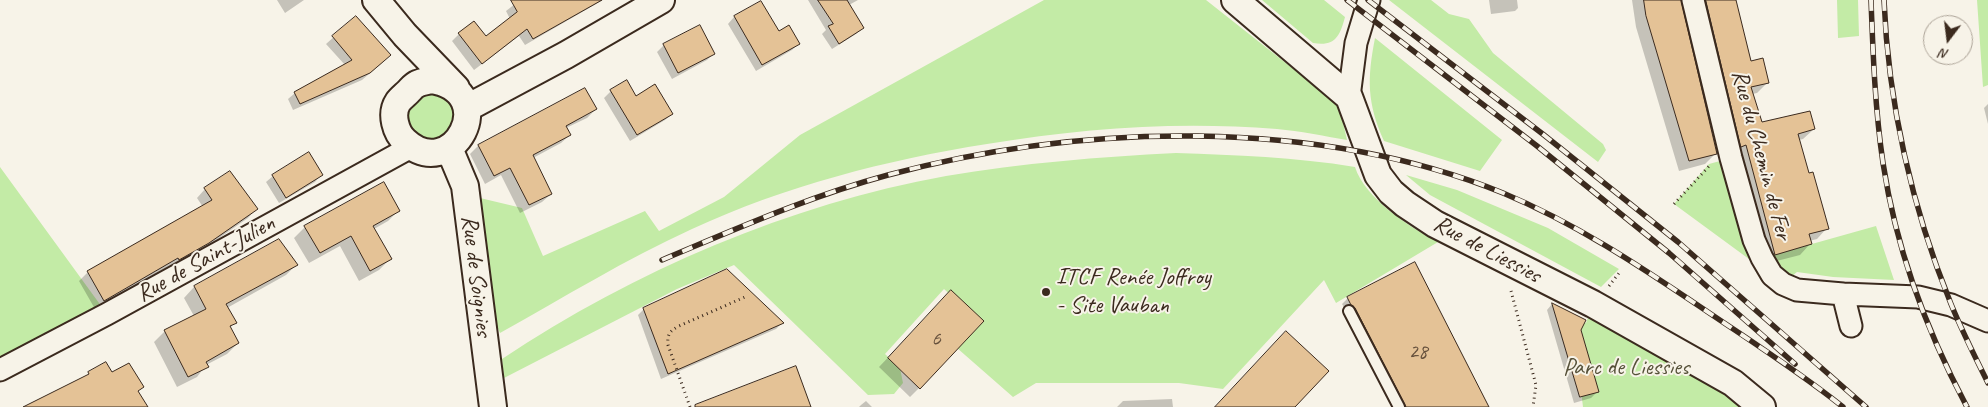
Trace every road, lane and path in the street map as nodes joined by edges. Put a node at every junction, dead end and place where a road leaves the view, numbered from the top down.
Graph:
1 (376, 0) edge
2 (661, 0) edge
3 (1235, 0) edge
4 (1369, 0) edge
5 (1692, 0) edge
6 (405, 35) junction
7 (417, 84) junction
8 (1349, 97) junction
9 (462, 99) junction
10 (411, 147) junction
11 (449, 148) junction
12 (1731, 158) junction
13 (1674, 204) dead end
14 (1510, 291) dead end
15 (1843, 294) junction
16 (745, 297) dead end
17 (1349, 311) dead end
18 (1988, 321) edge
19 (1851, 326) dead end
20 (0, 370) edge
21 (493, 407) edge
22 (690, 407) edge
23 (1400, 407) edge
24 (1533, 407) edge
25 (1762, 407) edge

1 - 6 street
2 - 9 street
3 - 8 street
4 - 8 street, Rue de Liessies
5 - 12 street, Rue du Chemin de Fer
6 - 7 street
6 - 9 street
7 - 9 street
7 - 10 street
8 - 25 street, Rue de Liessies
9 - 11 street
10 - 11 street
10 - 20 street, Rue de Saint-Julien
11 - 21 street, Rue de Soignies
12 - 13 path
12 - 15 street, Rue du Chemin de Fer
14 - 24 path
15 - 18 street, Rue du Chemin de Fer
15 - 19 street
16 - 22 path
17 - 23 lane

